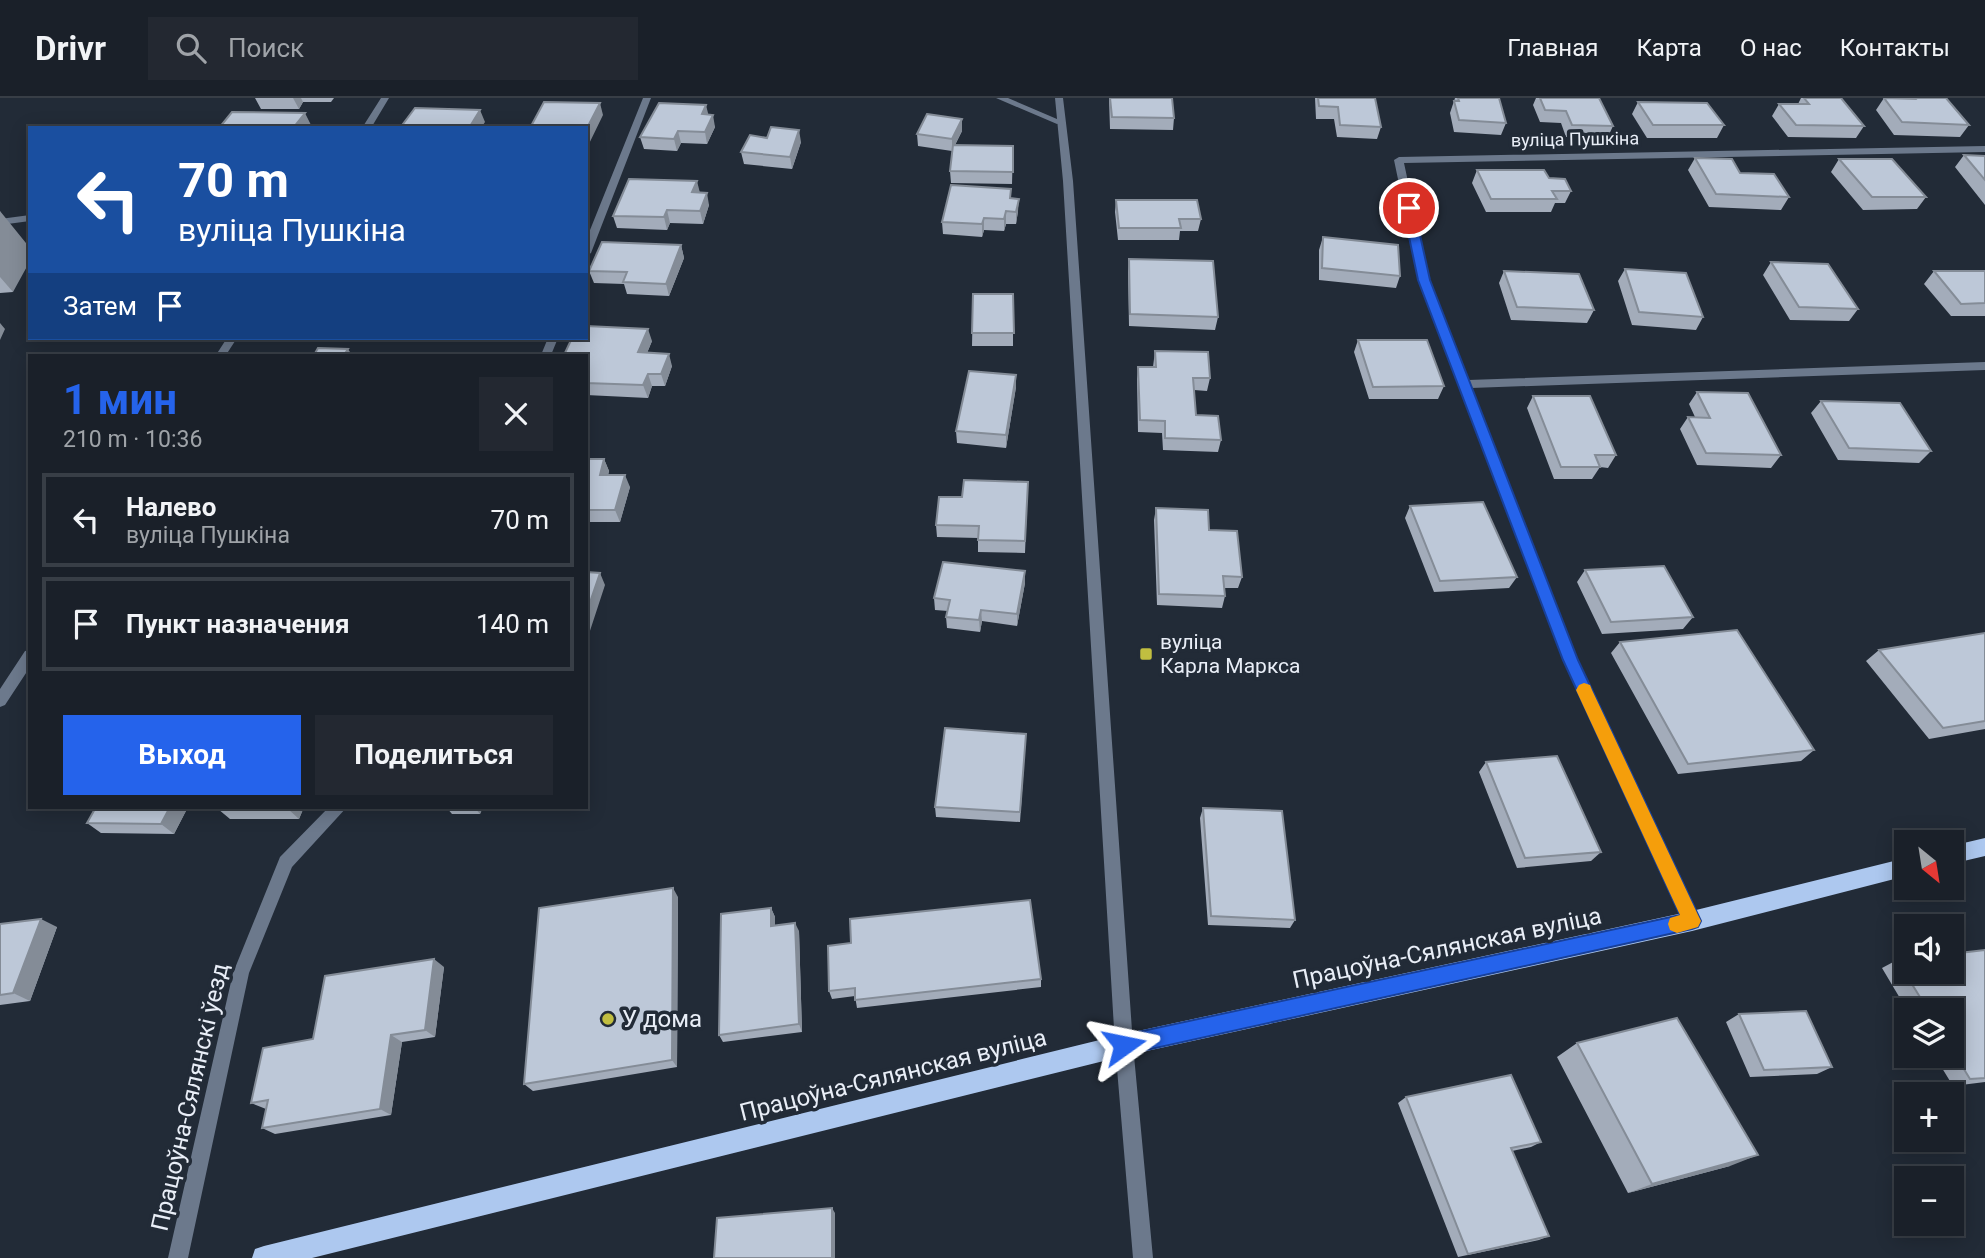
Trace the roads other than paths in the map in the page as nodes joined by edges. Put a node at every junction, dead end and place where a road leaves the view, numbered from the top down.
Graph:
1 (386, 98) edge
2 (647, 98) edge
3 (1000, 98) edge
4 (1059, 98) edge
5 (1060, 122) junction
6 (367, 126) edge
7 (1985, 149) edge
8 (28, 218) edge
9 (0, 222) edge
10 (588, 248) edge
11 (1985, 366) edge
12 (1464, 384) junction
13 (28, 658) edge
14 (0, 702) edge
15 (337, 809) edge
16 (1985, 847) edge
17 (1964, 852) edge
18 (1894, 870) edge
19 (1692, 921) junction
20 (1124, 1045) junction
21 (178, 1258) edge
22 (264, 1258) edge
23 (1143, 1258) edge

1 - 6 street
2 - 10 street
3 - 5 street
4 - 5 street
5 - 20 street
7 - 12 street, вуліца Пушкіна
8 - 9 street
11 - 12 street
12 - 19 street, вуліца Пушкіна
13 - 14 street
15 - 21 street, Працоўна-Сялянскі ўезд
16 - 17 main road
18 - 19 main road, Працоўна-Сялянская вуліца
19 - 20 main road, Працоўна-Сялянская вуліца
20 - 22 main road, Працоўна-Сялянская вуліца
20 - 23 street

